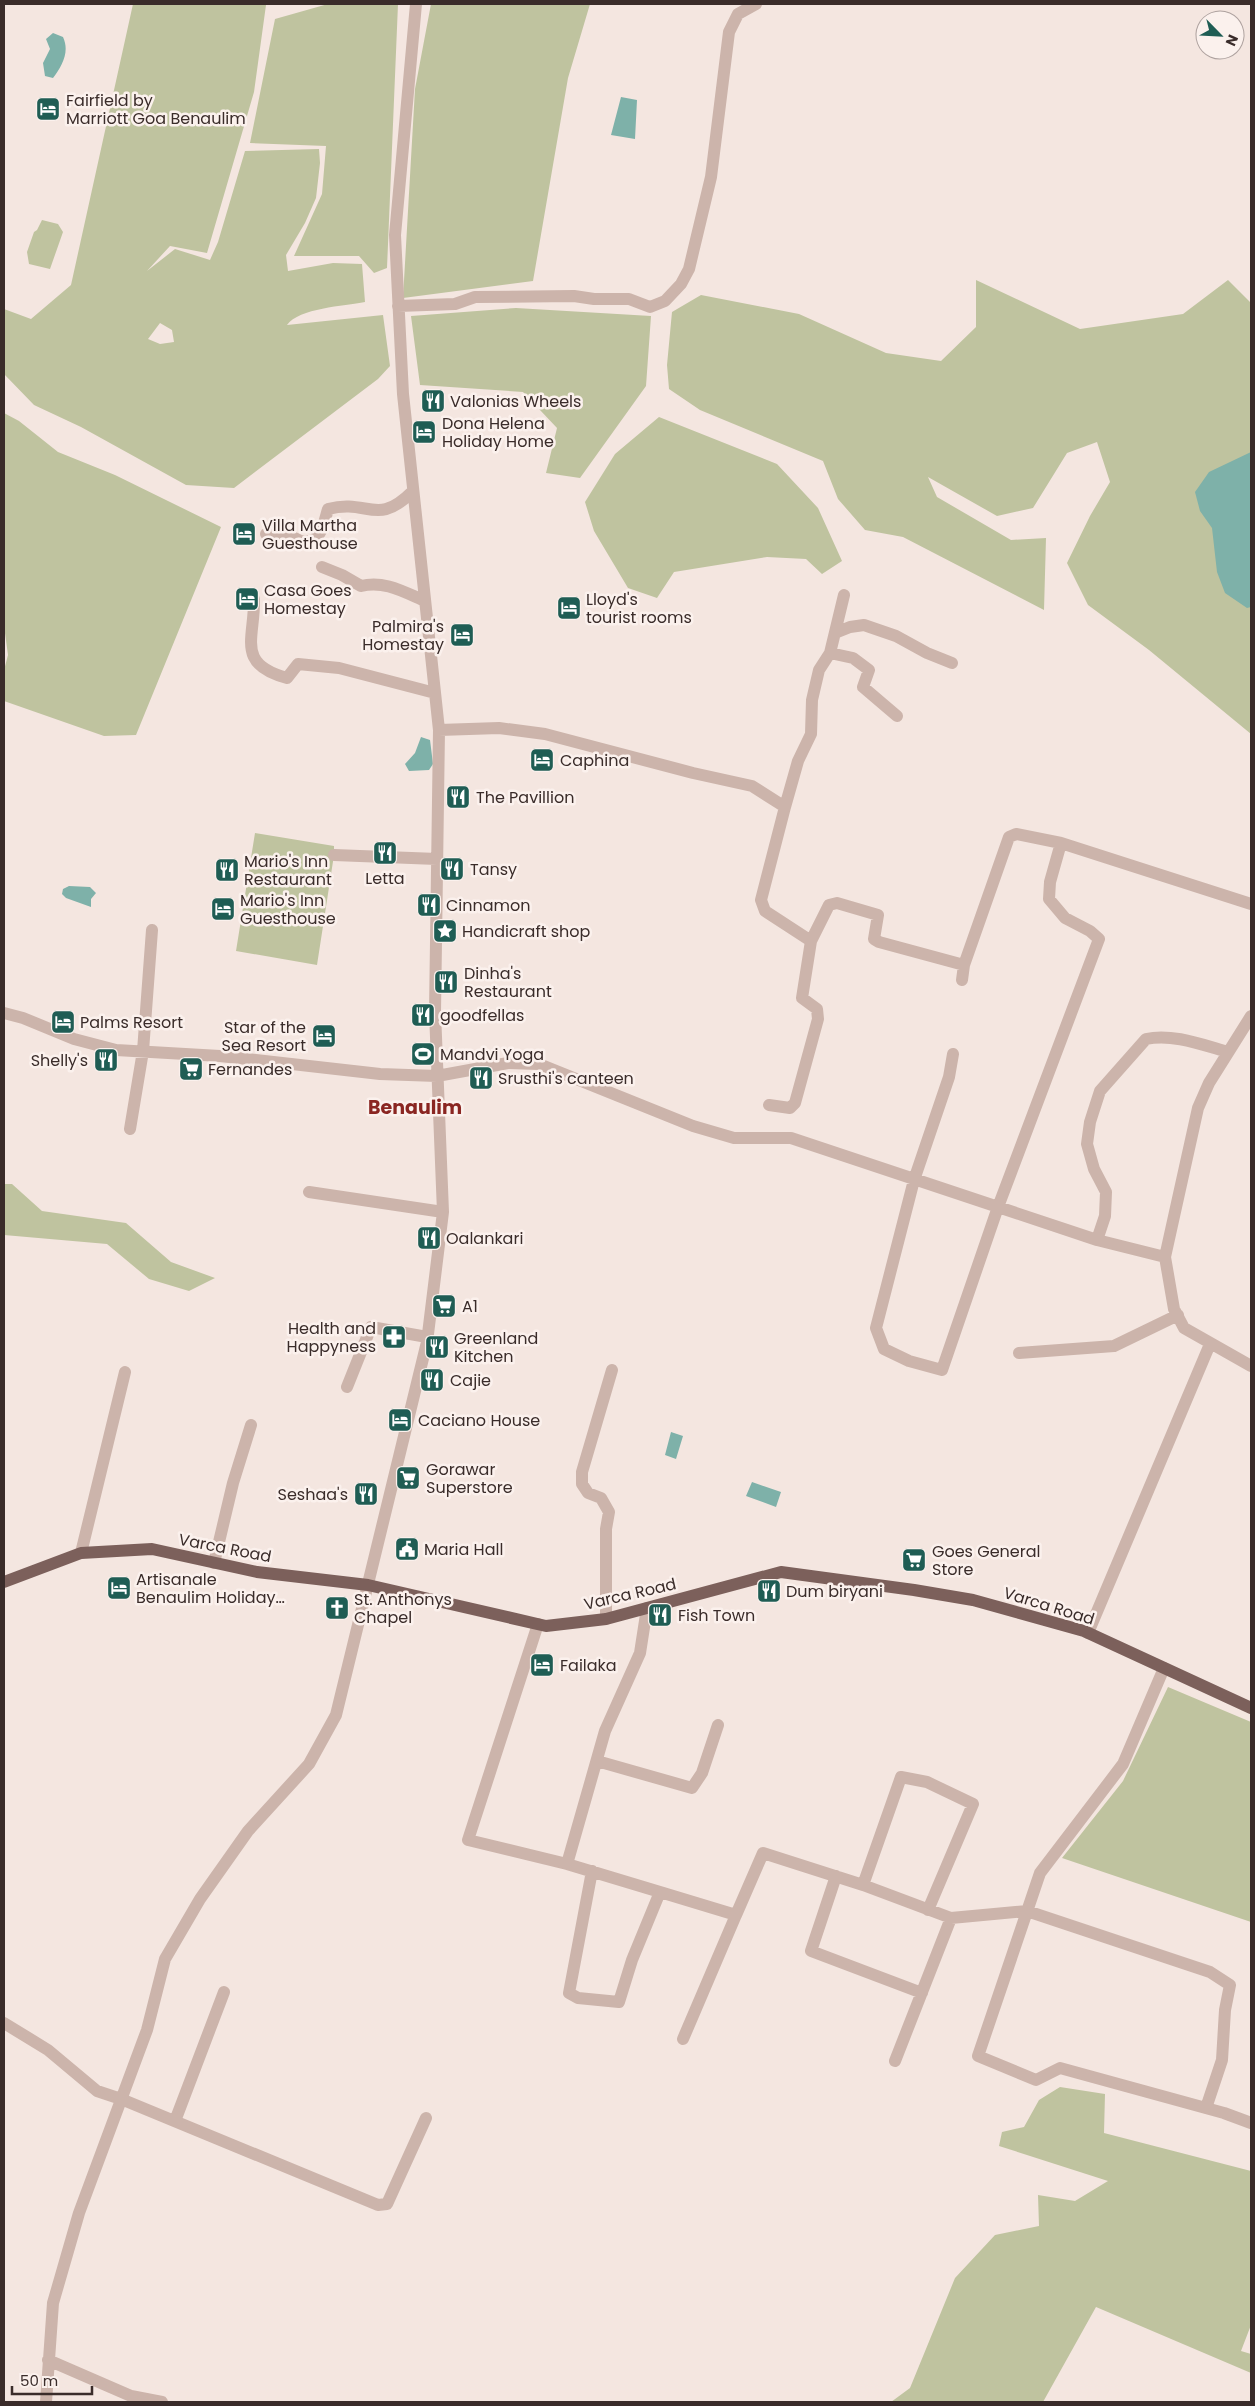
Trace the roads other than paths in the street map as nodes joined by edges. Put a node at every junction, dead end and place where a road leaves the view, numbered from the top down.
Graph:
1 (416, 4) edge
2 (756, 4) edge
3 (398, 306) junction
4 (413, 491) junction
5 (266, 534) dead end
6 (322, 567) dead end
7 (844, 595) dead end
8 (254, 599) dead end
9 (425, 602) junction
10 (835, 633) junction
11 (830, 652) junction
12 (952, 663) dead end
13 (435, 693) junction
14 (897, 716) dead end
15 (439, 730) junction
16 (785, 807) junction
17 (1061, 843) junction
18 (334, 855) dead end
19 (437, 859) junction
20 (1251, 904) edge
21 (152, 930) dead end
22 (811, 940) junction
23 (964, 965) junction
24 (962, 980) dead end
25 (4, 1013) edge
26 (1251, 1016) edge
27 (1246, 1034) edge
28 (143, 1051) junction
29 (1228, 1052) junction
30 (953, 1054) dead end
31 (437, 1076) junction
32 (769, 1105) dead end
33 (130, 1129) dead end
34 (915, 1180) junction
35 (308, 1192) dead end
36 (998, 1208) junction
37 (443, 1212) junction
38 (1097, 1240) junction
39 (1165, 1257) junction
40 (1178, 1315) junction
41 (427, 1337) junction
42 (1210, 1344) junction
43 (1019, 1353) dead end
44 (1251, 1366) edge
45 (612, 1370) dead end
46 (124, 1372) dead end
47 (347, 1387) dead end
48 (251, 1425) dead end
49 (81, 1553) junction
50 (214, 1563) junction
51 (4, 1582) edge
52 (368, 1584) junction
53 (647, 1608) junction
54 (606, 1619) junction
55 (538, 1624) junction
56 (1088, 1633) junction
57 (1164, 1668) junction
58 (1251, 1708) edge
59 (718, 1725) dead end
60 (597, 1761) junction
61 (567, 1864) junction
62 (592, 1871) junction
63 (836, 1876) junction
64 (863, 1885) junction
65 (660, 1892) junction
66 (928, 1910) junction
67 (1027, 1911) junction
68 (736, 1915) junction
69 (951, 1918) junction
70 (224, 1992) dead end
71 (922, 1993) junction
72 (4, 2023) edge
73 (683, 2039) dead end
74 (895, 2061) dead end
75 (121, 2099) junction
76 (1206, 2108) junction
77 (426, 2118) dead end
78 (175, 2121) junction
79 (1251, 2123) edge
80 (48, 2360) junction
81 (46, 2402) edge
82 (162, 2402) edge

1 - 3 street
2 - 3 street
3 - 4 street
4 - 5 street
4 - 9 street
6 - 9 street
7 - 10 street
8 - 13 street
9 - 13 street
10 - 11 street
10 - 12 street
11 - 14 street
11 - 16 street
13 - 15 street
15 - 16 street
15 - 19 street
16 - 22 street
17 - 20 street
17 - 23 street
17 - 36 street
18 - 19 street
19 - 31 street
21 - 28 street
22 - 23 street
22 - 32 street
23 - 24 street
25 - 28 street
26 - 27 street
27 - 29 street
28 - 31 street
28 - 33 street
29 - 38 street
29 - 39 street
30 - 34 street
31 - 34 street
31 - 37 street
34 - 36 street
34 - 36 street
35 - 37 street
36 - 38 street
37 - 41 street
38 - 39 street
39 - 40 street
40 - 42 street
40 - 43 street
41 - 47 street
41 - 52 street
42 - 44 street
42 - 56 street
45 - 54 street
46 - 49 street
48 - 50 street
49 - 50 main road, Varca Road
49 - 51 main road, Varca Road
50 - 52 main road, Varca Road
52 - 55 main road, Varca Road
52 - 75 street
53 - 54 main road, Varca Road
53 - 56 main road, Varca Road
53 - 60 street
54 - 55 main road, Varca Road
55 - 61 street
56 - 57 main road, Varca Road
57 - 58 main road, Varca Road
57 - 67 street
59 - 60 street
60 - 61 street
61 - 62 street
62 - 65 street
62 - 65 street
63 - 64 street
63 - 68 street
63 - 71 street
64 - 66 street
64 - 66 street
65 - 68 street
66 - 69 street
67 - 69 street
67 - 76 street
67 - 76 street
68 - 73 street
69 - 71 street
70 - 78 street
71 - 74 street
72 - 75 street
75 - 78 street
75 - 80 street
76 - 79 street
77 - 78 street
80 - 81 street
80 - 82 street

